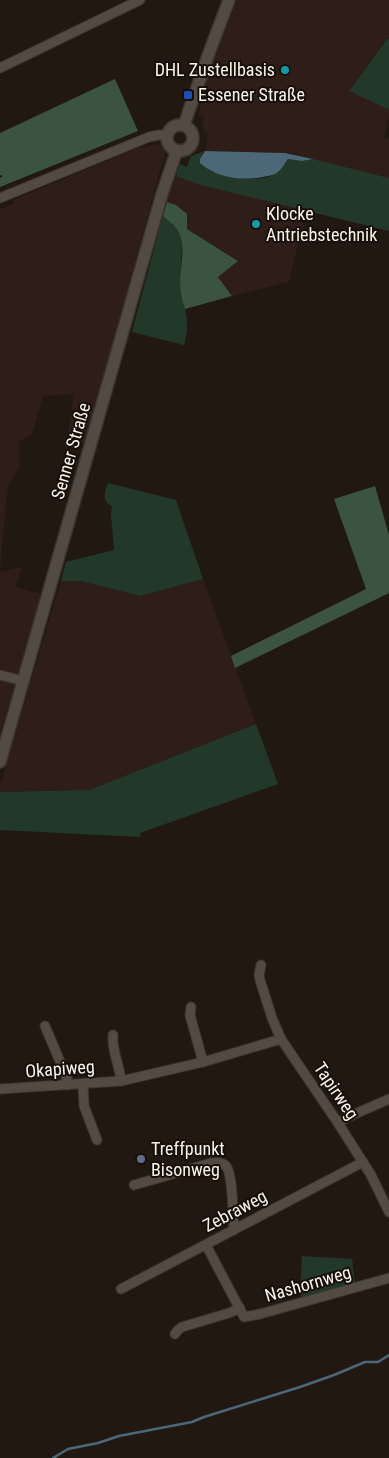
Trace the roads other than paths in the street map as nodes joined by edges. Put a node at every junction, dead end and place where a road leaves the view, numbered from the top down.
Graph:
1 (140, 0) edge
2 (229, 0) edge
3 (0, 68) edge
4 (184, 125) junction
5 (167, 135) junction
6 (176, 150) junction
7 (0, 198) edge
8 (0, 675) edge
9 (24, 681) junction
10 (0, 762) edge
11 (261, 965) dead end
12 (191, 1007) dead end
13 (46, 1026) dead end
14 (113, 1034) dead end
15 (281, 1039) junction
16 (203, 1062) junction
17 (121, 1081) junction
18 (83, 1084) junction
19 (67, 1085) junction
20 (0, 1089) edge
21 (389, 1099) edge
22 (338, 1123) junction
23 (97, 1140) dead end
24 (363, 1162) junction
25 (134, 1185) dead end
26 (389, 1212) edge
27 (234, 1230) junction
28 (206, 1244) junction
29 (389, 1278) edge
30 (121, 1289) dead end
31 (240, 1308) junction
32 (175, 1334) dead end

1 - 3 street
2 - 4 street
4 - 5 street
4 - 6 street
5 - 6 street
5 - 7 street
6 - 9 street, Senner Straße
8 - 9 street
9 - 10 street, Senner Straße
11 - 15 street
12 - 16 street
13 - 19 street
14 - 17 street, Okapiweg
15 - 16 street, Okapiweg
15 - 22 street, Tapirweg
16 - 17 street, Okapiweg
17 - 18 street, Okapiweg
18 - 19 street, Okapiweg
18 - 23 street
19 - 20 street, Okapiweg
21 - 22 street
22 - 24 street, Tapirweg
24 - 26 street
24 - 27 street, Zebraweg
25 - 27 street
27 - 28 street, Zebraweg
28 - 30 street, Zebraweg
28 - 31 street
29 - 31 street, Nashornweg
31 - 32 street

